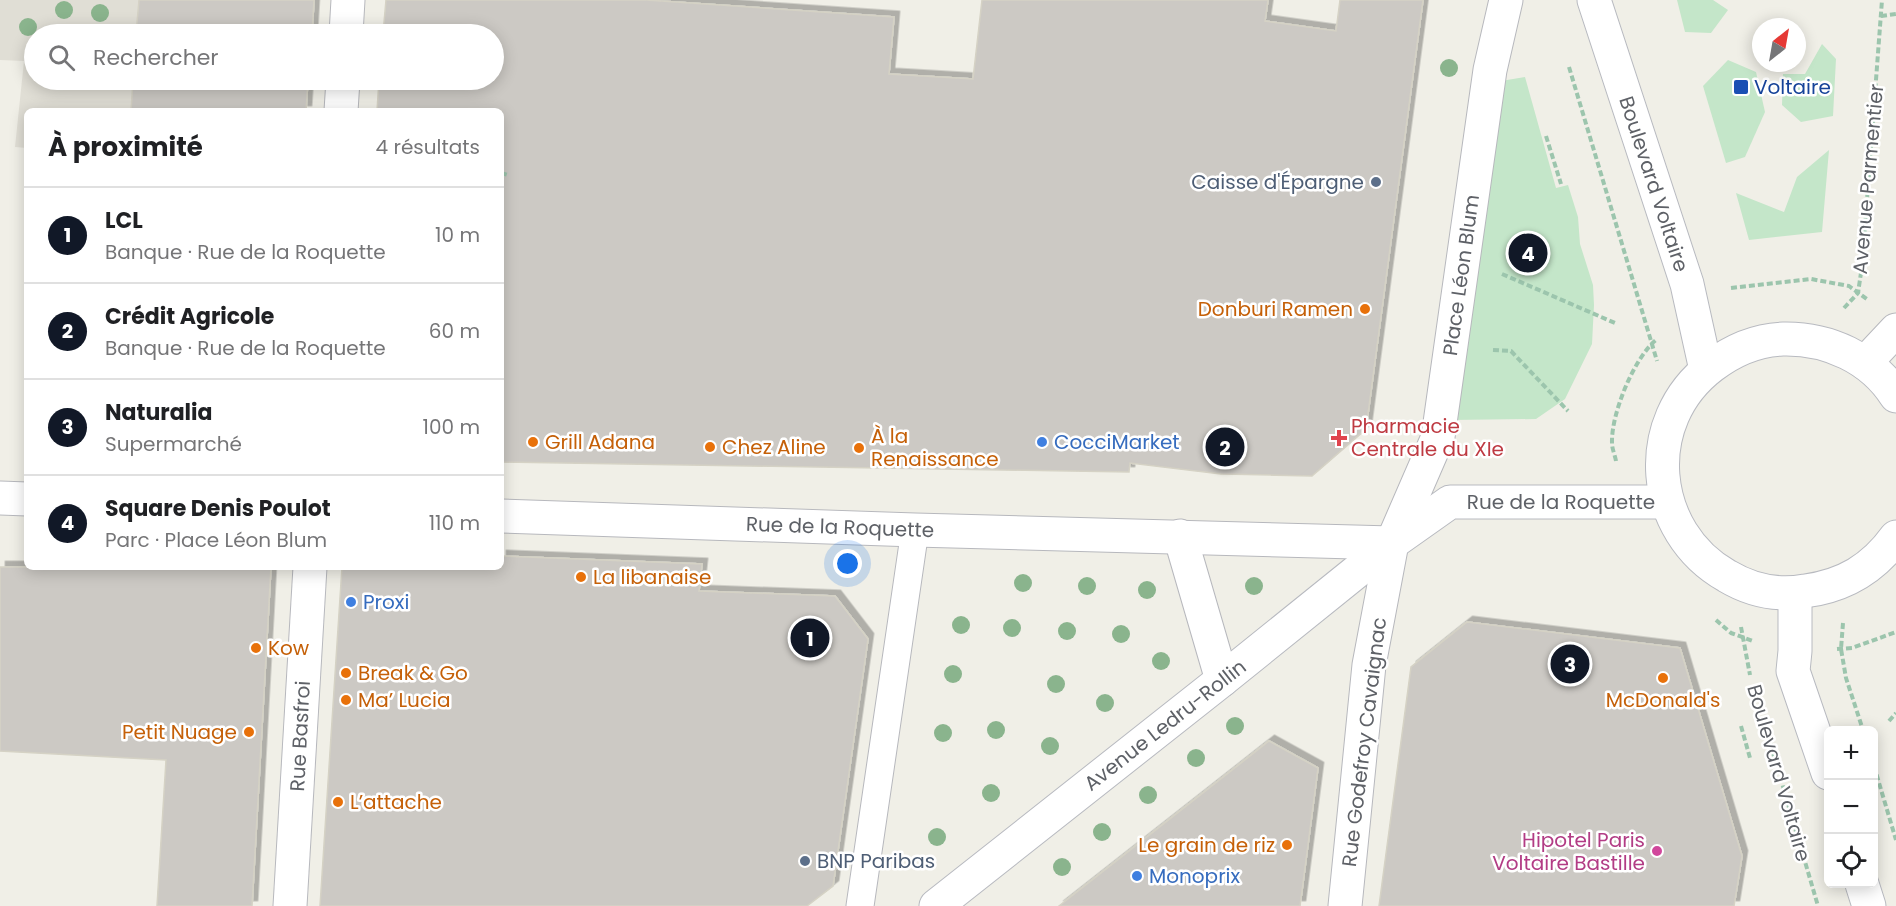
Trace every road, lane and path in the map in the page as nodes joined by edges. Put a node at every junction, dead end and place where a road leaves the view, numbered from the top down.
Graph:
1 (348, 0) edge
2 (1506, 0) edge
3 (1594, 0) edge
4 (1882, 0) edge
5 (1896, 14) edge
6 (1881, 16) junction
7 (347, 24) edge
8 (1569, 67) dead end
9 (342, 90) edge
10 (341, 108) edge
11 (1546, 136) dead end
12 (504, 174) edge
13 (508, 175) dead end
14 (1561, 184) dead end
15 (1465, 259) junction
16 (1849, 286) dead end
17 (1737, 287) dead end
18 (1615, 322) dead end
19 (1896, 330) edge
20 (1813, 341) junction
21 (1652, 344) dead end
22 (1451, 347) junction
23 (1643, 355) dead end
24 (1865, 363) junction
25 (1706, 370) junction
26 (1896, 396) edge
27 (1568, 411) dead end
28 (1612, 444) dead end
29 (0, 498) edge
30 (24, 499) edge
31 (1667, 502) junction
32 (504, 516) edge
33 (915, 530) junction
34 (1180, 536) junction
35 (1896, 537) edge
36 (1392, 543) junction
37 (310, 570) edge
38 (1795, 593) junction
39 (1896, 632) edge
40 (1744, 640) dead end
41 (1852, 648) dead end
42 (1841, 649) dead end
43 (1750, 677) dead end
44 (1222, 680) junction
45 (1896, 713) edge
46 (1889, 721) dead end
47 (1764, 723) dead end
48 (1742, 726) dead end
49 (1862, 726) edge
50 (1750, 758) dead end
51 (1824, 761) edge
52 (1878, 779) edge
53 (1896, 840) edge
54 (1863, 888) edge
55 (290, 906) edge
56 (860, 906) edge
57 (936, 906) edge
58 (1345, 906) edge
59 (1818, 906) edge
60 (1869, 906) edge

1 - 7 street
2 - 15 street, Place Léon Blum
3 - 25 street, Boulevard Voltaire
4 - 6 path, Avenue Parmentier
5 - 6 path
6 - 20 path, Avenue Parmentier
8 - 21 path
9 - 10 street
11 - 14 path
12 - 13 path
15 - 18 path
15 - 22 street, Place Léon Blum
16 - 17 path
19 - 24 street
20 - 24 street
20 - 25 street
22 - 27 path
22 - 36 street, Place Léon Blum
23 - 28 path
24 - 26 street
25 - 31 street
29 - 30 street
31 - 36 street, Rue de la Roquette
31 - 38 street
32 - 33 street, Rue de la Roquette
33 - 34 street, Rue de la Roquette
33 - 56 lane
34 - 36 street, Rue de la Roquette
34 - 44 street
35 - 38 street
36 - 44 street, Avenue Ledru-Rollin
36 - 58 street, Rue Godefroy Cavaignac
37 - 55 street, Rue Basfroi
38 - 51 street
39 - 41 path
40 - 43 path, Boulevard Voltaire
42 - 49 path
44 - 57 street, Avenue Ledru-Rollin
45 - 46 path
47 - 59 path, Boulevard Voltaire
48 - 50 path
52 - 53 path
54 - 60 street

